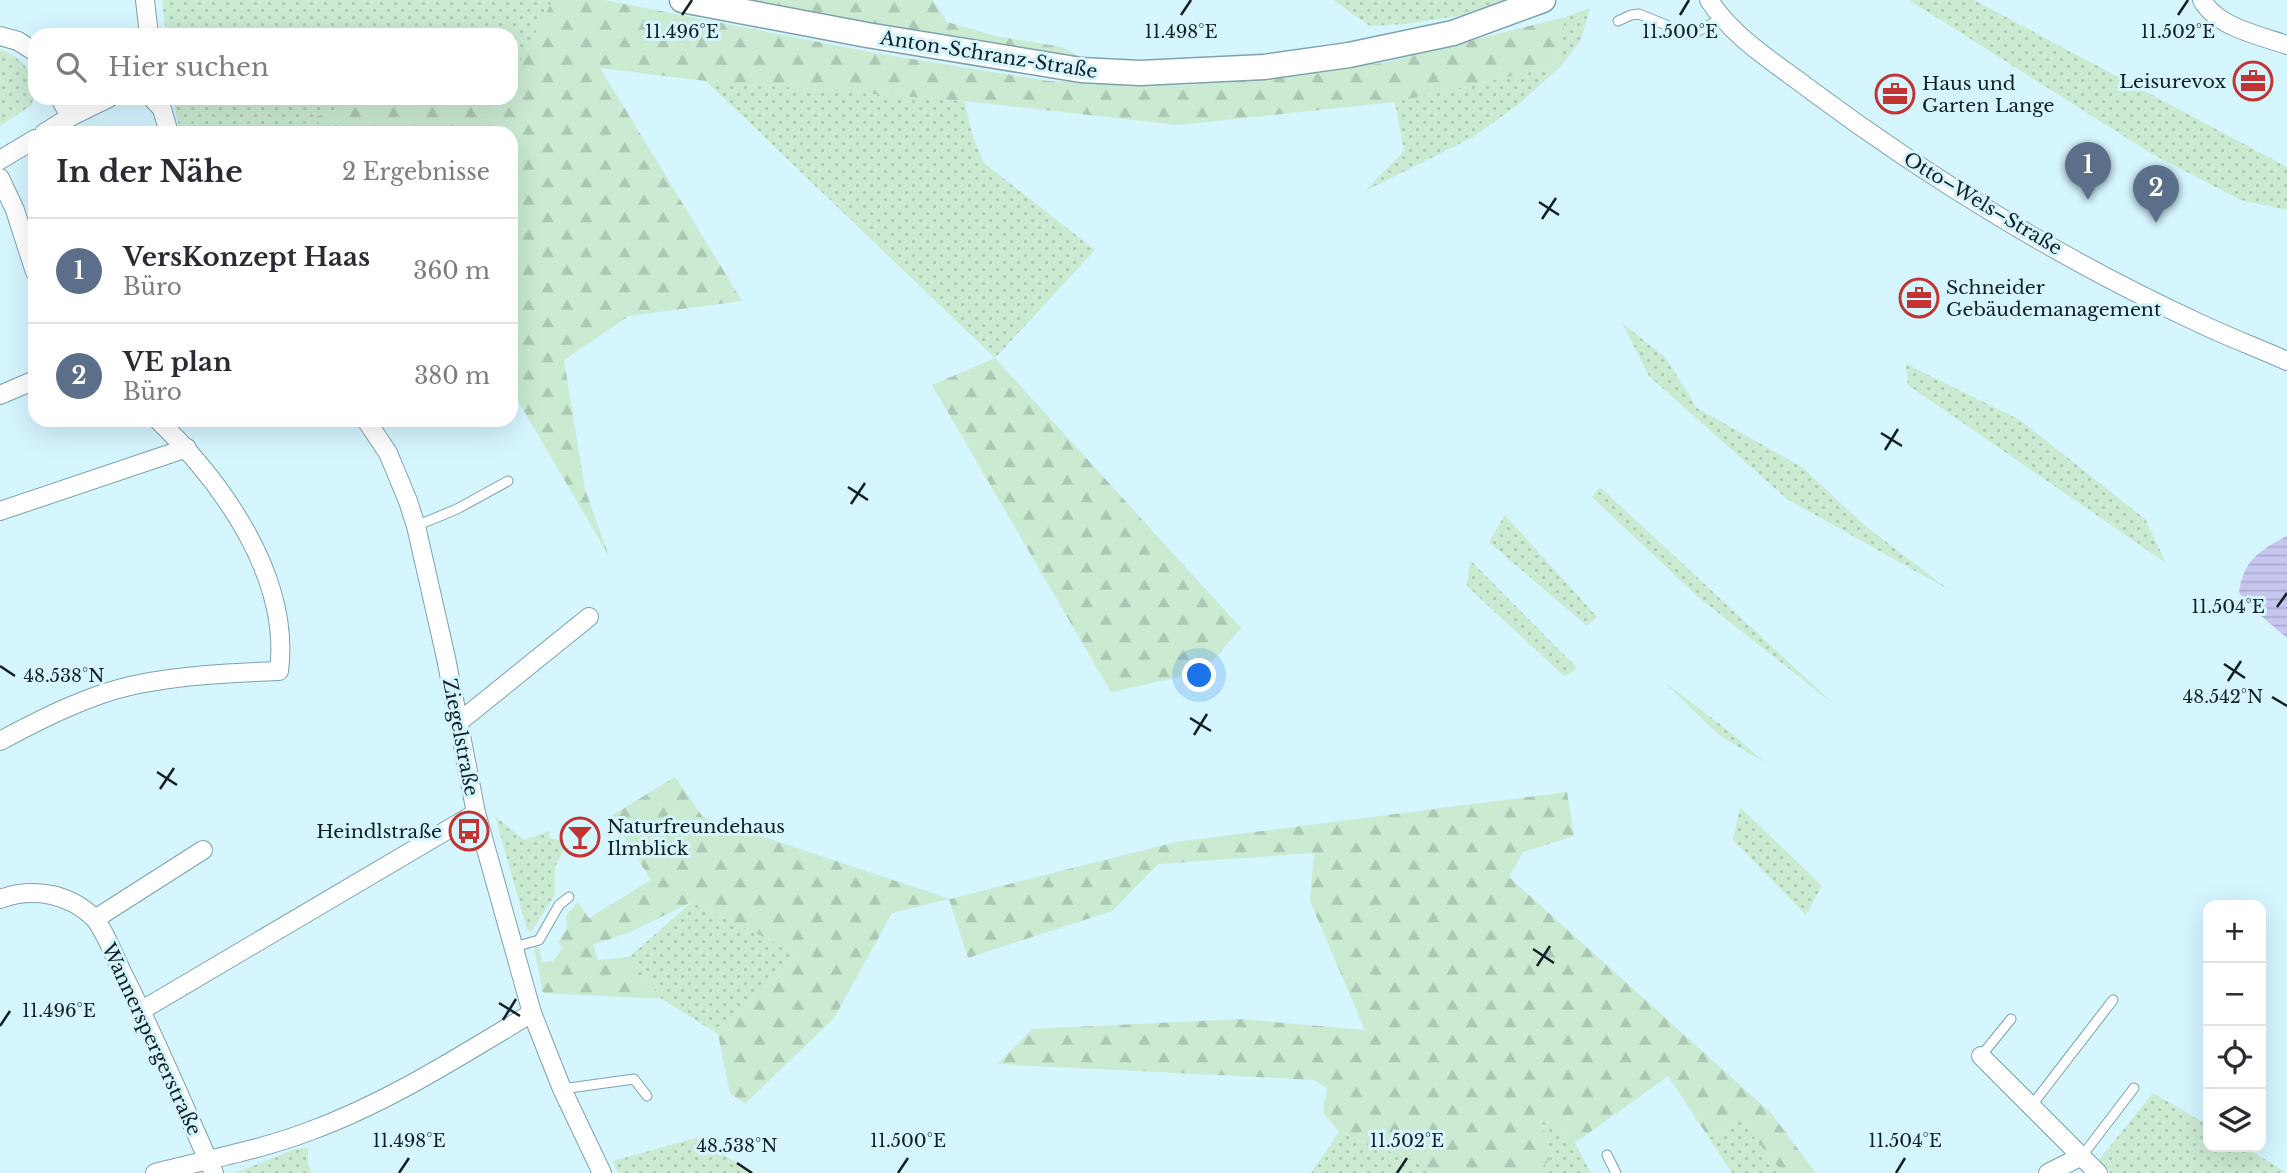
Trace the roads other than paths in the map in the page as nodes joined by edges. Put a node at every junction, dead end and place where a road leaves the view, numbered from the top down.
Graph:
1 (145, 0) edge
2 (682, 0) edge
3 (1543, 0) edge
4 (1709, 0) edge
5 (2202, 0) edge
6 (1722, 18) junction
7 (1618, 21) dead end
8 (148, 28) edge
9 (0, 36) edge
10 (2287, 45) edge
11 (28, 47) edge
12 (64, 105) edge
13 (95, 105) edge
14 (158, 105) edge
15 (70, 117) junction
16 (55, 126) edge
17 (167, 126) edge
18 (28, 143) edge
19 (0, 160) edge
20 (0, 178) edge
21 (28, 250) edge
22 (2287, 361) edge
23 (28, 383) edge
24 (0, 395) edge
25 (165, 427) edge
26 (371, 427) edge
27 (187, 448) junction
28 (508, 481) dead end
29 (0, 511) edge
30 (416, 526) junction
31 (589, 617) dead end
32 (459, 722) junction
33 (0, 741) edge
34 (476, 813) junction
35 (204, 850) dead end
36 (569, 897) dead end
37 (0, 899) edge
38 (95, 919) junction
39 (514, 947) junction
40 (2113, 1000) dead end
41 (142, 1010) junction
42 (532, 1013) junction
43 (2011, 1019) dead end
44 (1982, 1056) joint
45 (562, 1088) junction
46 (2134, 1088) dead end
47 (647, 1096) dead end
48 (2032, 1105) junction
49 (1607, 1155) dead end
50 (2082, 1156) junction
51 (211, 1166) edge
52 (155, 1173) edge
53 (602, 1173) edge
54 (1616, 1173) edge
55 (2048, 1173) edge
56 (2098, 1173) edge

1 - 8 street
2 - 3 main road, Anton-Schranz-Straße
4 - 6 street, Otto–Wels–Straße
5 - 10 street
6 - 7 lane
6 - 22 street, Otto–Wels–Straße
9 - 11 street
12 - 15 street
13 - 15 street
14 - 17 street
15 - 16 street
18 - 19 street
20 - 21 street
23 - 24 street
25 - 27 street
26 - 30 street, Ziegelstraße
27 - 29 street
27 - 33 street
28 - 30 lane
30 - 32 street, Ziegelstraße
31 - 32 street
32 - 34 street, Ziegelstraße
34 - 39 street, Ziegelstraße
34 - 41 street
35 - 38 street
36 - 39 lane
37 - 38 street
38 - 41 street, Wannerspergerstraße
39 - 42 street, Ziegelstraße
40 - 48 lane
41 - 51 street, Wannerspergerstraße
42 - 45 street, Ziegelstraße
42 - 51 street
43 - 44 lane
44 - 48 street
45 - 47 lane
45 - 53 street, Ziegelstraße
46 - 50 lane
48 - 50 street
49 - 54 lane
50 - 55 street
50 - 56 street
51 - 52 street, Wannerspergerstraße

